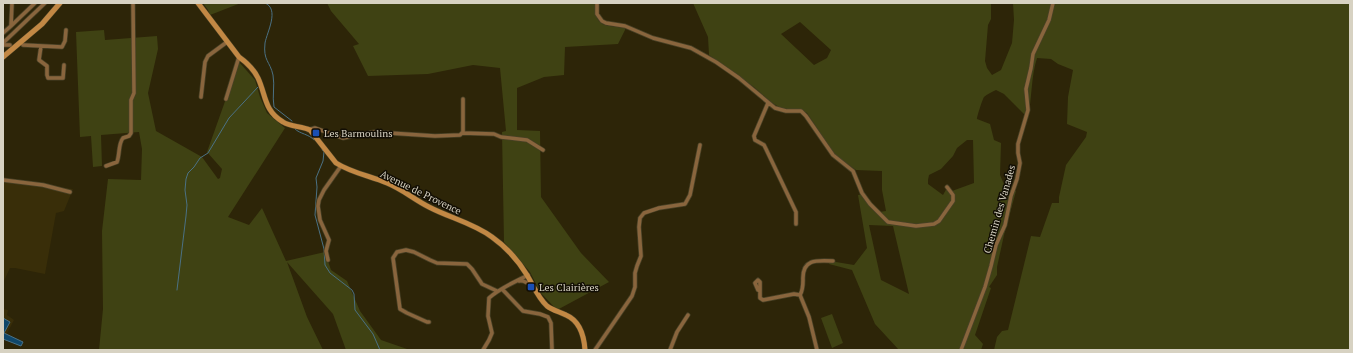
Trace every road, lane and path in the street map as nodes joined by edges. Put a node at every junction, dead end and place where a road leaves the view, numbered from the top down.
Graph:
1 (12, 3) edge
2 (35, 3) edge
3 (45, 3) edge
4 (60, 3) edge
5 (133, 3) edge
6 (198, 3) edge
7 (597, 3) edge
8 (1053, 3) edge
9 (10, 26) junction
10 (66, 30) dead end
11 (3, 33) edge
12 (227, 42) junction
13 (3, 44) edge
14 (10, 45) dead end
15 (23, 45) dead end
16 (41, 46) junction
17 (3, 57) edge
18 (239, 57) junction
19 (64, 65) dead end
20 (201, 97) dead end
21 (226, 99) dead end
22 (463, 99) dead end
23 (768, 103) junction
24 (308, 130) junction
25 (462, 133) junction
26 (700, 145) dead end
27 (543, 150) dead end
28 (106, 166) dead end
29 (341, 166) junction
30 (3, 180) edge
31 (947, 187) dead end
32 (70, 192) dead end
33 (796, 224) dead end
34 (328, 260) dead end
35 (833, 261) dead end
36 (522, 266) junction
37 (528, 276) junction
38 (517, 281) junction
39 (502, 289) junction
40 (535, 289) junction
41 (496, 291) junction
42 (760, 291) dead end
43 (800, 295) junction
44 (688, 315) dead end
45 (429, 322) dead end
46 (483, 350) edge
47 (552, 350) edge
48 (585, 350) edge
49 (595, 350) edge
50 (670, 350) edge
51 (817, 350) edge
52 (961, 350) edge

1 - 9 street
2 - 9 street
3 - 13 street
4 - 17 street
5 - 28 street
6 - 12 street
7 - 23 street
8 - 52 street, Chemin des Vanades
9 - 11 street
10 - 16 street
12 - 18 street
12 - 20 street
13 - 14 street
15 - 16 street
16 - 19 street
18 - 21 street
18 - 24 street
22 - 25 street
23 - 31 street
23 - 33 street
24 - 25 street
24 - 29 street, Avenue de Provence
25 - 27 street
26 - 49 street
29 - 34 street
29 - 36 street, Avenue de Provence
30 - 32 street
35 - 43 street
36 - 37 street, Avenue de Provence
36 - 38 street
37 - 38 street
37 - 40 street, Avenue de Provence
38 - 39 street
38 - 40 street
39 - 41 street
39 - 47 street
40 - 48 street, Avenue de Provence
41 - 45 street
41 - 46 street
42 - 43 street
43 - 51 street
44 - 50 street

